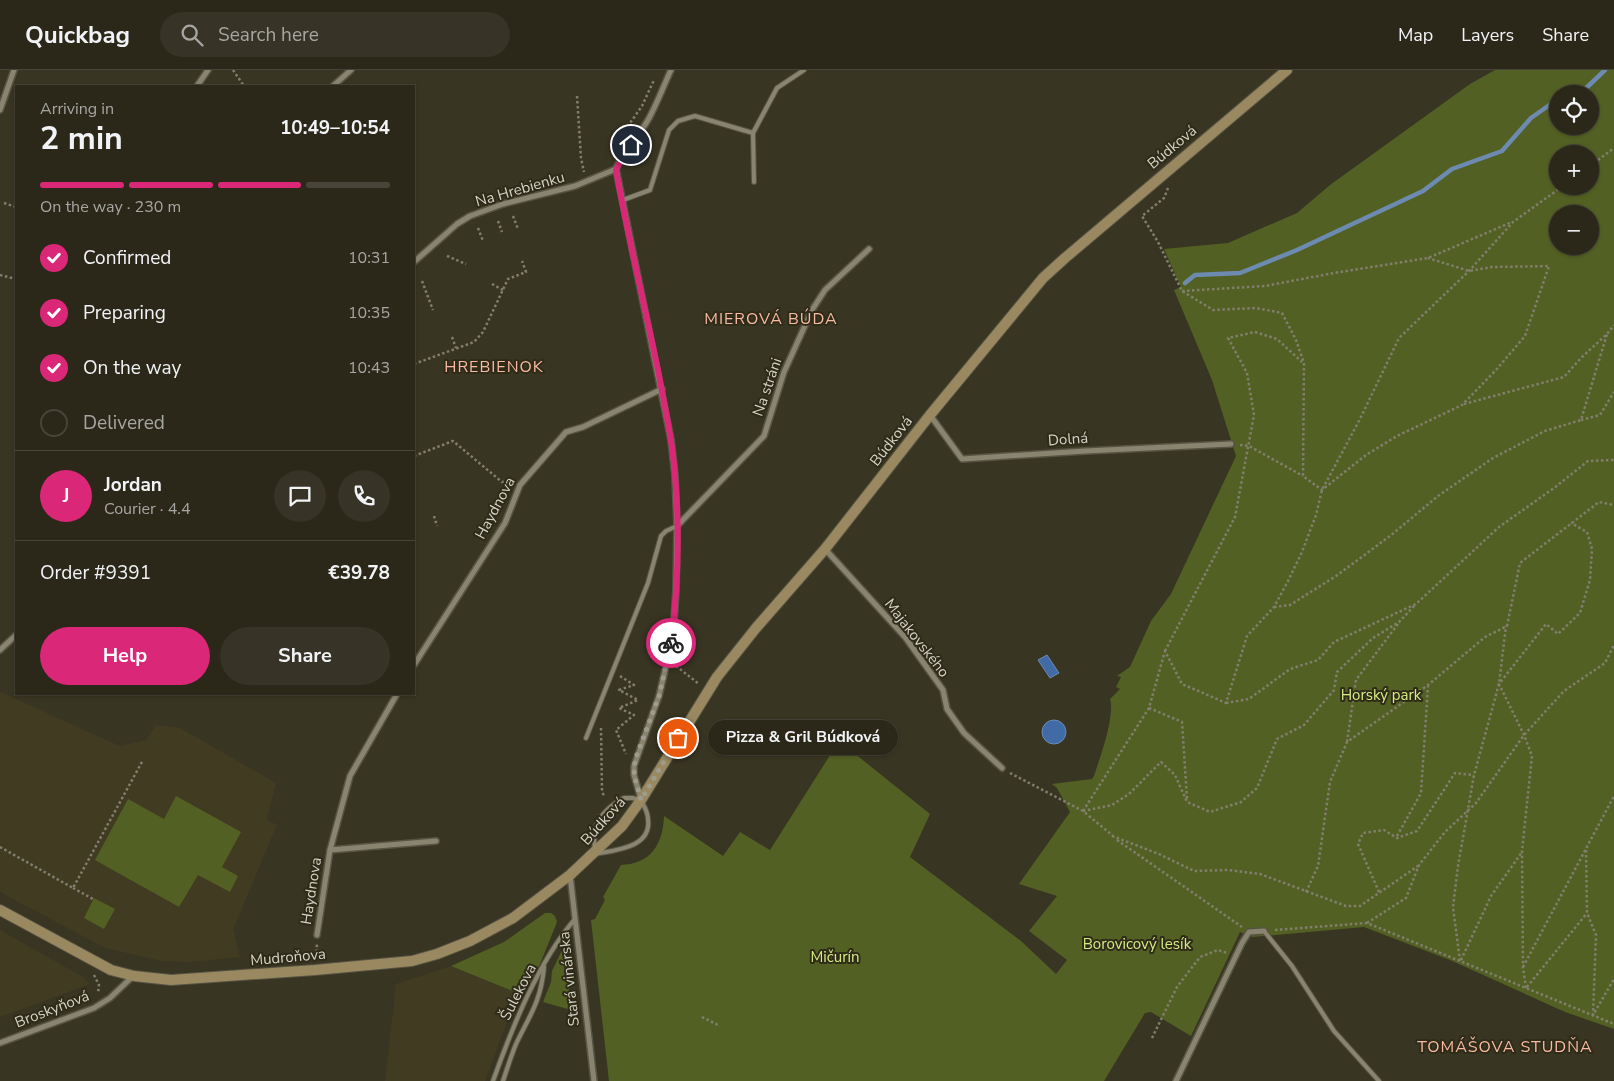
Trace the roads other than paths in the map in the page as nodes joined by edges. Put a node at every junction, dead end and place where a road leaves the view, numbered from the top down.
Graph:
1 (14, 70) edge
2 (208, 70) edge
3 (351, 70) edge
4 (671, 70) edge
5 (804, 70) edge
6 (1287, 70) edge
7 (198, 85) edge
8 (334, 85) edge
9 (0, 110) edge
10 (753, 133) junction
11 (616, 170) junction
12 (754, 182) dead end
13 (623, 200) junction
14 (869, 249) dead end
15 (415, 261) edge
16 (662, 389) junction
17 (930, 416) junction
18 (1231, 444) road end
19 (678, 526) junction
20 (825, 549) junction
21 (15, 635) edge
22 (0, 650) edge
23 (415, 662) edge
24 (396, 695) edge
25 (586, 738) dead end
26 (1002, 768) road end
27 (641, 800) junction
28 (436, 841) dead end
29 (330, 850) junction
30 (595, 854) junction
31 (570, 875) junction
32 (0, 910) edge
33 (575, 918) junction
34 (1264, 931) joint
35 (317, 935) dead end
36 (544, 965) junction
37 (134, 976) junction
38 (0, 1042) edge
39 (493, 1081) edge
40 (503, 1081) edge
41 (594, 1081) edge
42 (1176, 1081) edge
43 (1379, 1081) edge

1 - 9 street
2 - 7 street
3 - 8 street
4 - 11 street
5 - 10 lane
6 - 17 street, Búdková
10 - 12 lane
10 - 13 lane
11 - 13 street
11 - 15 street, Na Hrebienku
13 - 16 street
14 - 19 street, Na stráni
16 - 19 street
16 - 23 street, Haydnova
17 - 18 street, Dolná
17 - 20 street, Búdková
19 - 25 lane
19 - 27 street
20 - 26 street, Majakovského
20 - 27 street, Búdková
21 - 22 street
24 - 29 street, Haydnova
27 - 30 street, Búdková
27 - 30 lane
27 - 30 lane
28 - 29 street, Haydnova
29 - 35 street, Haydnova
30 - 31 street, Búdková
31 - 33 street, Stará vinárska
31 - 37 street, Mudroňova
32 - 37 street, Mudroňova
33 - 36 lane, Šulekova
33 - 41 street, Stará vinárska
34 - 42 street
34 - 43 lane
36 - 39 lane, Šulekova
36 - 40 lane
37 - 38 street, Broskyňová

